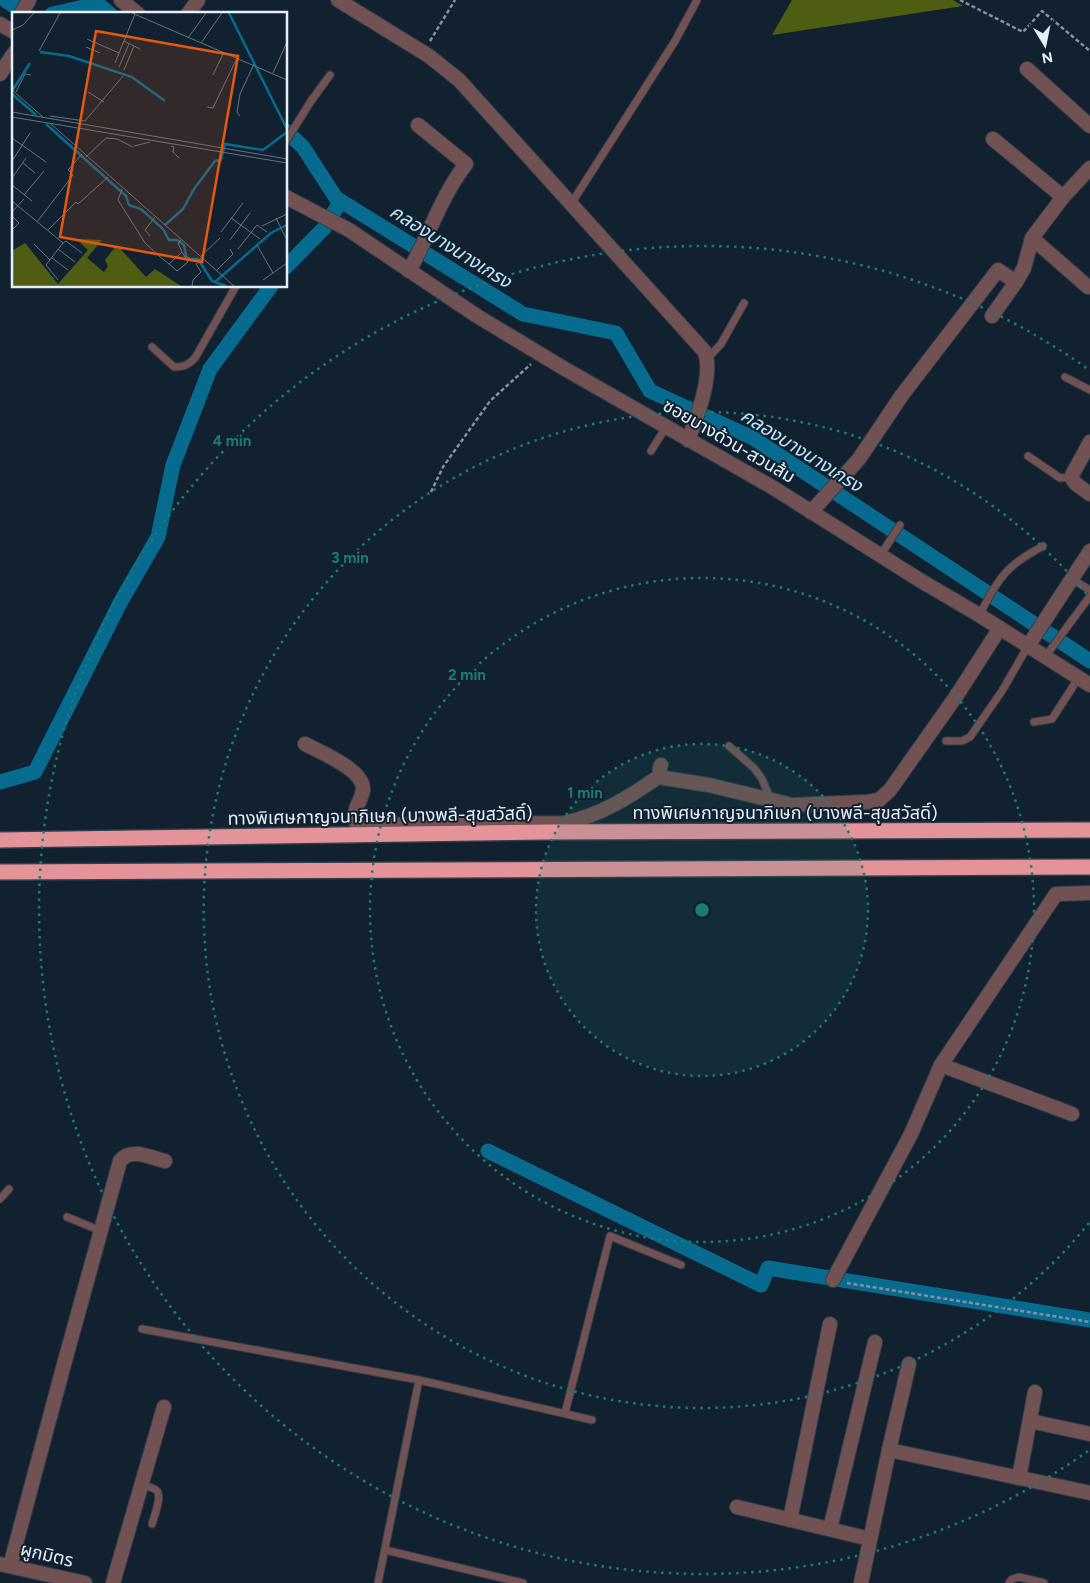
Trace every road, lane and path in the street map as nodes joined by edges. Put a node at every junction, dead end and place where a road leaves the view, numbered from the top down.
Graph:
1 (29, 0) edge
2 (121, 0) edge
3 (198, 0) edge
4 (338, 0) edge
5 (455, 0) edge
6 (696, 0) edge
7 (960, 0) edge
8 (22, 12) edge
9 (136, 12) edge
10 (189, 12) edge
11 (1090, 51) edge
12 (426, 54) junction
13 (12, 56) edge
14 (1027, 69) dead end
15 (0, 74) edge
16 (330, 75) dead end
17 (418, 125) dead end
18 (1090, 126) edge
19 (288, 138) edge
20 (993, 139) dead end
21 (1089, 171) edge
22 (1063, 197) junction
23 (288, 199) edge
24 (570, 205) junction
25 (1032, 238) junction
26 (412, 266) junction
27 (1016, 282) junction
28 (1088, 287) dead end
29 (235, 288) edge
30 (744, 303) dead end
31 (992, 316) dead end
32 (152, 347) dead end
33 (541, 354) junction
34 (707, 359) junction
35 (1065, 377) dead end
36 (1090, 390) edge
37 (666, 427) junction
38 (690, 437) junction
39 (1090, 442) edge
40 (650, 451) dead end
41 (1028, 456) dead end
42 (1072, 477) junction
43 (431, 492) dead end
44 (1090, 494) edge
45 (811, 512) junction
46 (899, 527) dead end
47 (1043, 546) dead end
48 (883, 551) junction
49 (1090, 551) edge
50 (1072, 578) junction
51 (1090, 590) edge
52 (1090, 596) edge
53 (982, 611) junction
54 (1000, 628) junction
55 (1028, 646) junction
56 (1049, 653) junction
57 (1084, 681) edge
58 (1034, 722) dead end
59 (946, 741) dead end
60 (305, 744) dead end
61 (729, 746) dead end
62 (771, 800) junction
63 (1090, 830) edge
64 (0, 840) edge
65 (1090, 867) edge
66 (0, 872) edge
67 (1090, 893) edge
68 (941, 1065) junction
69 (1072, 1114) dead end
70 (165, 1161) dead end
71 (9, 1189) dead end
72 (0, 1199) edge
73 (67, 1217) dead end
74 (101, 1231) junction
75 (681, 1264) dead end
76 (833, 1280) joint
77 (1090, 1322) edge
78 (830, 1324) dead end
79 (142, 1329) dead end
80 (875, 1342) dead end
81 (909, 1364) dead end
82 (419, 1380) junction
83 (1035, 1392) dead end
84 (164, 1407) dead end
85 (565, 1414) junction
86 (592, 1420) dead end
87 (1030, 1421) junction
88 (1090, 1434) edge
89 (889, 1450) junction
90 (1019, 1478) junction
91 (142, 1485) junction
92 (1090, 1493) edge
93 (737, 1507) dead end
94 (790, 1520) junction
95 (152, 1524) dead end
96 (830, 1529) junction
97 (870, 1539) junction
98 (385, 1550) junction
99 (5, 1565) edge
100 (85, 1583) edge
101 (113, 1583) edge
102 (378, 1583) edge
103 (523, 1583) edge
104 (861, 1583) edge
105 (1009, 1583) edge
106 (1044, 1583) edge

1 - 8 street
2 - 9 street
3 - 10 street
4 - 12 street
5 - 12 path
6 - 24 lane
7 - 11 path
12 - 24 street
13 - 15 street
14 - 18 street
16 - 19 lane
17 - 26 street
20 - 22 street
21 - 22 street
22 - 25 street
23 - 26 street, ซอยบางด้วน-สวนส้ม
24 - 34 street
25 - 27 street
25 - 28 street
26 - 33 street, ซอยบางด้วน-สวนส้ม
27 - 31 street
27 - 45 street
29 - 32 lane
30 - 34 lane
33 - 37 street, ซอยบางด้วน-สวนส้ม
33 - 43 path
34 - 38 street
35 - 36 lane
37 - 38 street, ซอยบางด้วน-สวนส้ม
37 - 40 lane
38 - 45 street, ซอยบางด้วน-สวนส้ม
39 - 42 street
41 - 42 lane
42 - 44 street
45 - 48 street, ซอยบางด้วน-สวนส้ม
46 - 48 lane
47 - 53 lane
48 - 53 street, ซอยบางด้วน-สวนส้ม
49 - 50 street
50 - 51 lane
50 - 55 street
52 - 56 lane
53 - 54 street, ซอยบางด้วน-สวนส้ม
54 - 55 street, ซอยบางด้วน-สวนส้ม
54 - 62 street
55 - 56 street, ซอยบางด้วน-สวนส้ม
55 - 59 lane
56 - 57 street, ซอยบางด้วน-สวนส้ม
57 - 58 lane
60 - 62 street
61 - 62 lane
63 - 64 highway, ทางพิเศษกาญจนาภิเษก (บางพลี-สุขสวัสดิ์)
65 - 66 highway
67 - 68 street
68 - 69 street
68 - 76 street
70 - 74 street
71 - 72 lane
73 - 74 lane
74 - 99 street
75 - 85 lane
76 - 77 path
78 - 94 street
79 - 82 lane
80 - 96 street
81 - 89 street
82 - 85 lane
82 - 98 lane
83 - 87 street
84 - 91 street
85 - 86 lane
87 - 88 street
87 - 90 street
89 - 90 street
89 - 97 street
90 - 92 street
91 - 95 lane
91 - 101 street
93 - 94 street
94 - 96 street
96 - 97 street
97 - 104 street
98 - 102 lane
98 - 103 lane
99 - 100 street, ผูกมิตร
105 - 106 lane

